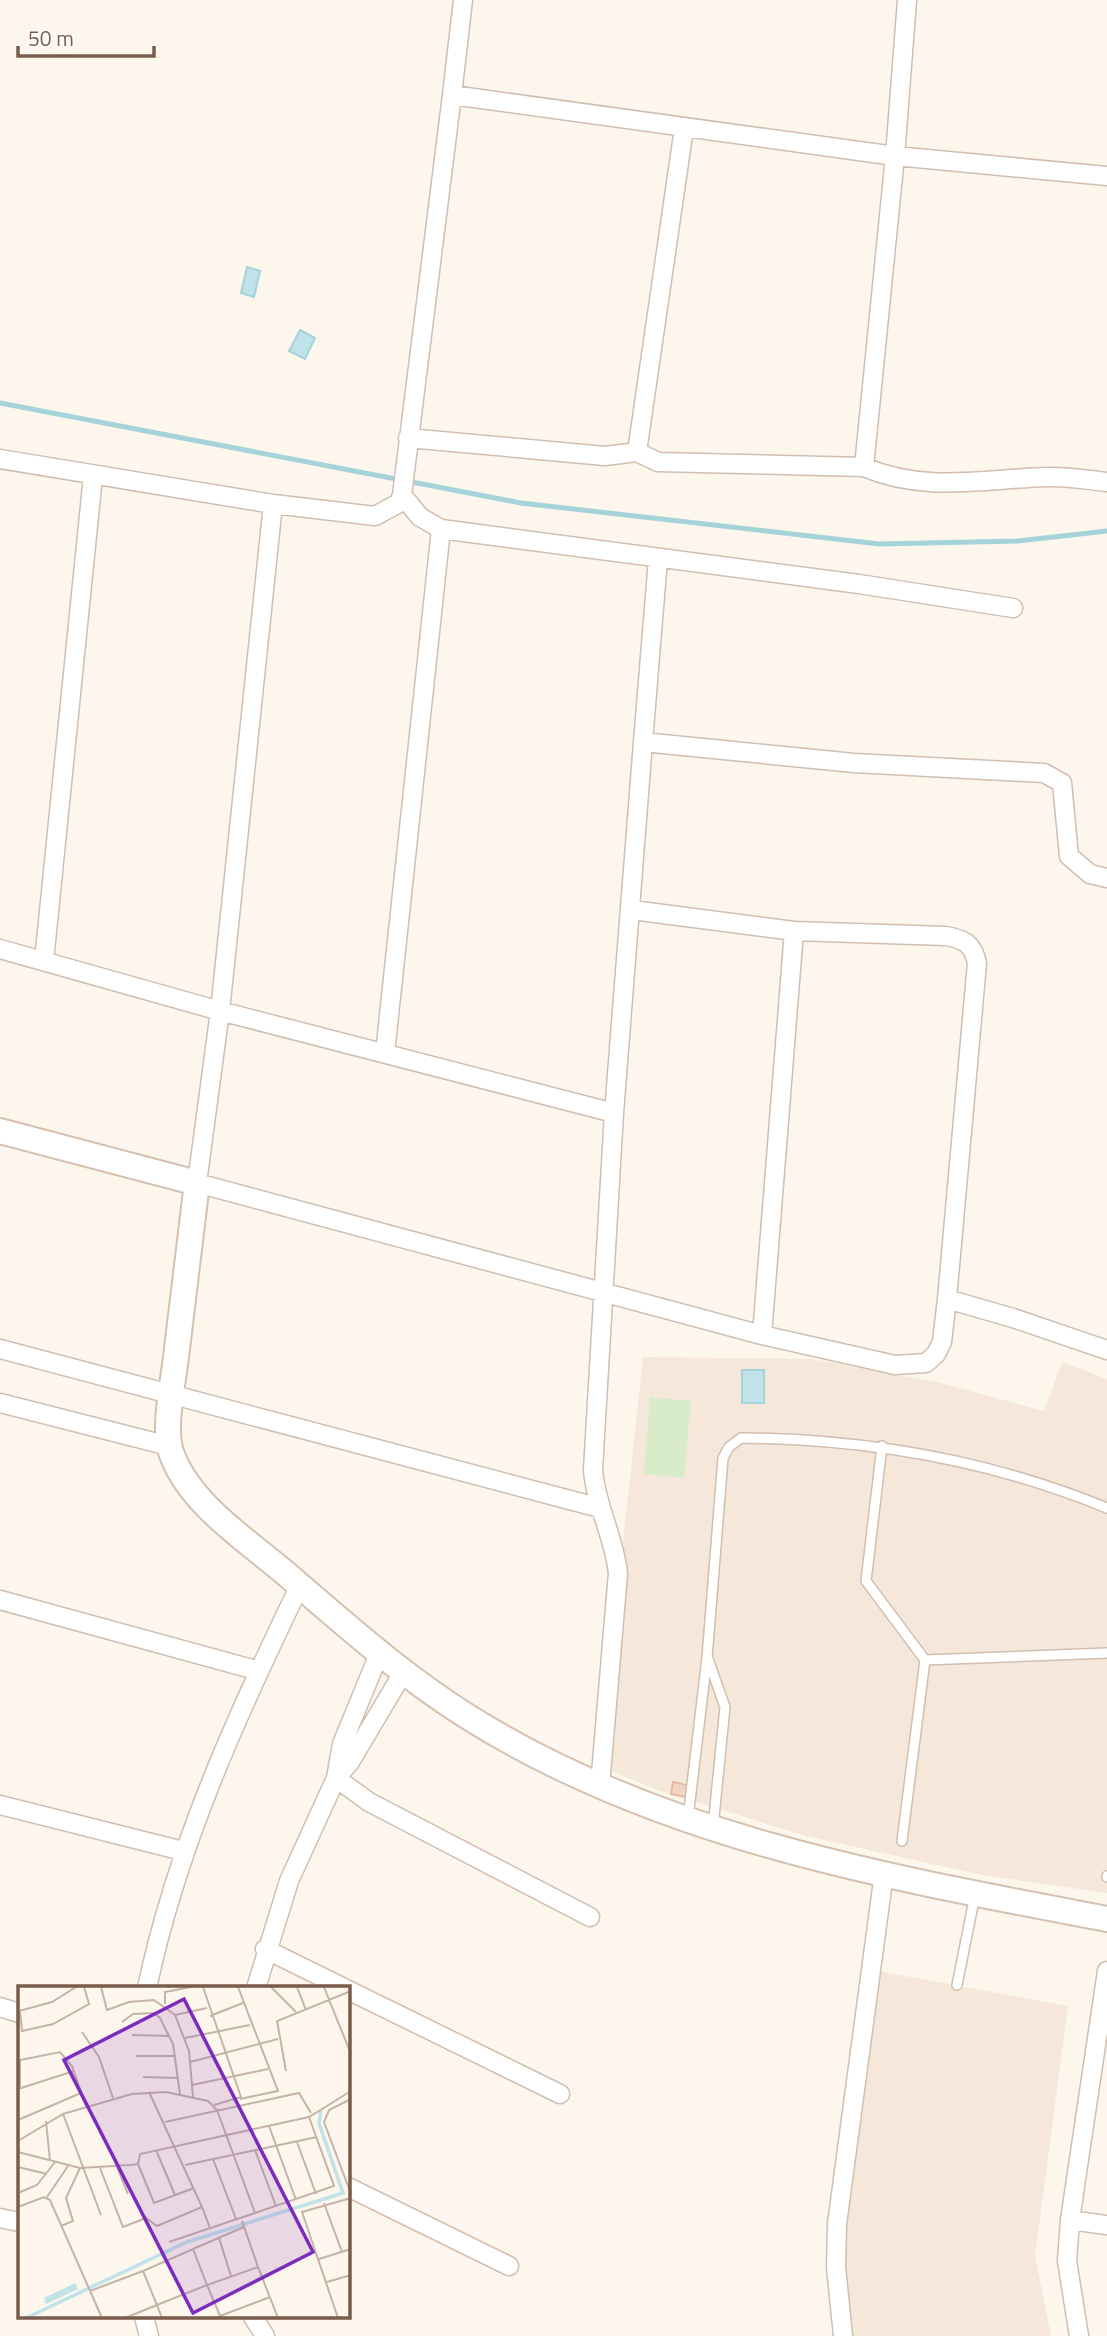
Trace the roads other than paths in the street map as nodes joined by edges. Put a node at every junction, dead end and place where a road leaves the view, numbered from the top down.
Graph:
1 (463, 0) edge
2 (907, 0) edge
3 (452, 94) junction
4 (684, 128) junction
5 (895, 156) junction
6 (1107, 176) edge
7 (408, 447) junction
8 (637, 452) junction
9 (0, 459) edge
10 (863, 467) junction
11 (93, 476) junction
12 (1107, 482) edge
13 (403, 489) junction
14 (273, 504) junction
15 (441, 529) junction
16 (659, 559) junction
17 (1013, 608) dead end
18 (643, 743) junction
19 (1107, 878) edge
20 (632, 910) junction
21 (794, 931) junction
22 (0, 949) edge
23 (44, 961) junction
24 (220, 1011) junction
25 (385, 1054) junction
26 (614, 1113) junction
27 (0, 1131) edge
28 (197, 1183) junction
29 (605, 1294) junction
30 (947, 1299) junction
31 (762, 1335) junction
32 (0, 1349) edge
33 (1107, 1350) edge
34 (171, 1397) junction
35 (0, 1403) edge
36 (169, 1446) junction
37 (883, 1446) junction
38 (600, 1508) junction
39 (1107, 1508) edge
40 (300, 1585) junction
41 (0, 1601) edge
42 (1107, 1653) edge
43 (379, 1654) junction
44 (707, 1658) junction
45 (925, 1660) junction
46 (259, 1671) junction
47 (404, 1671) junction
48 (336, 1778) junction
49 (600, 1786) junction
50 (0, 1805) edge
51 (687, 1822) junction
52 (713, 1829) junction
53 (902, 1841) dead end
54 (183, 1851) junction
55 (884, 1873) junction
56 (975, 1894) junction
57 (590, 1917) dead end
58 (1107, 1919) edge
59 (265, 1949) junction
60 (1107, 1971) edge
61 (957, 1985) dead end
62 (148, 1986) edge
63 (256, 1986) edge
64 (340, 1986) edge
65 (350, 1991) edge
66 (0, 2007) edge
67 (18, 2013) edge
68 (1103, 2031) edge
69 (560, 2094) dead end
70 (350, 2188) edge
71 (0, 2218) edge
72 (1070, 2220) junction
73 (18, 2222) edge
74 (1107, 2225) edge
75 (509, 2266) dead end
76 (144, 2318) edge
77 (254, 2318) edge
78 (149, 2336) edge
79 (265, 2336) edge
80 (843, 2336) edge
81 (1079, 2336) edge

1 - 3 street
2 - 5 street
3 - 4 street
3 - 7 street
4 - 5 street
4 - 8 street
5 - 6 street
5 - 10 street
7 - 8 street
7 - 13 street
8 - 10 street
9 - 11 street
10 - 12 street
11 - 14 street
11 - 23 street
13 - 14 street
13 - 15 street
14 - 24 street
15 - 16 street
15 - 25 street
16 - 17 street
16 - 18 street
18 - 19 street
18 - 20 street
20 - 21 street
20 - 26 street
21 - 30 street
21 - 31 street
22 - 23 street
23 - 24 street
24 - 25 street
24 - 28 street
25 - 26 street
26 - 29 street
27 - 28 street
28 - 29 street
28 - 34 street
29 - 31 street
29 - 38 street
30 - 31 street
30 - 33 street
32 - 34 street
34 - 36 street
34 - 38 street
35 - 36 street
36 - 40 street
37 - 39 lane
37 - 44 lane
37 - 45 lane
38 - 49 street
40 - 43 street
40 - 46 street
41 - 46 street
42 - 45 lane
43 - 47 street
43 - 48 street
44 - 51 lane
44 - 52 lane
45 - 53 lane
46 - 54 street
47 - 48 street
47 - 49 street
48 - 57 street
48 - 59 street
49 - 51 street
50 - 54 street
51 - 52 street
52 - 55 street
54 - 62 street
55 - 56 street
55 - 80 street
56 - 58 street
56 - 61 lane
59 - 63 street
59 - 64 street
60 - 68 street
65 - 69 street
66 - 67 street
68 - 72 street
70 - 75 street
71 - 73 street
72 - 74 street
72 - 81 street
76 - 78 street
77 - 79 street

